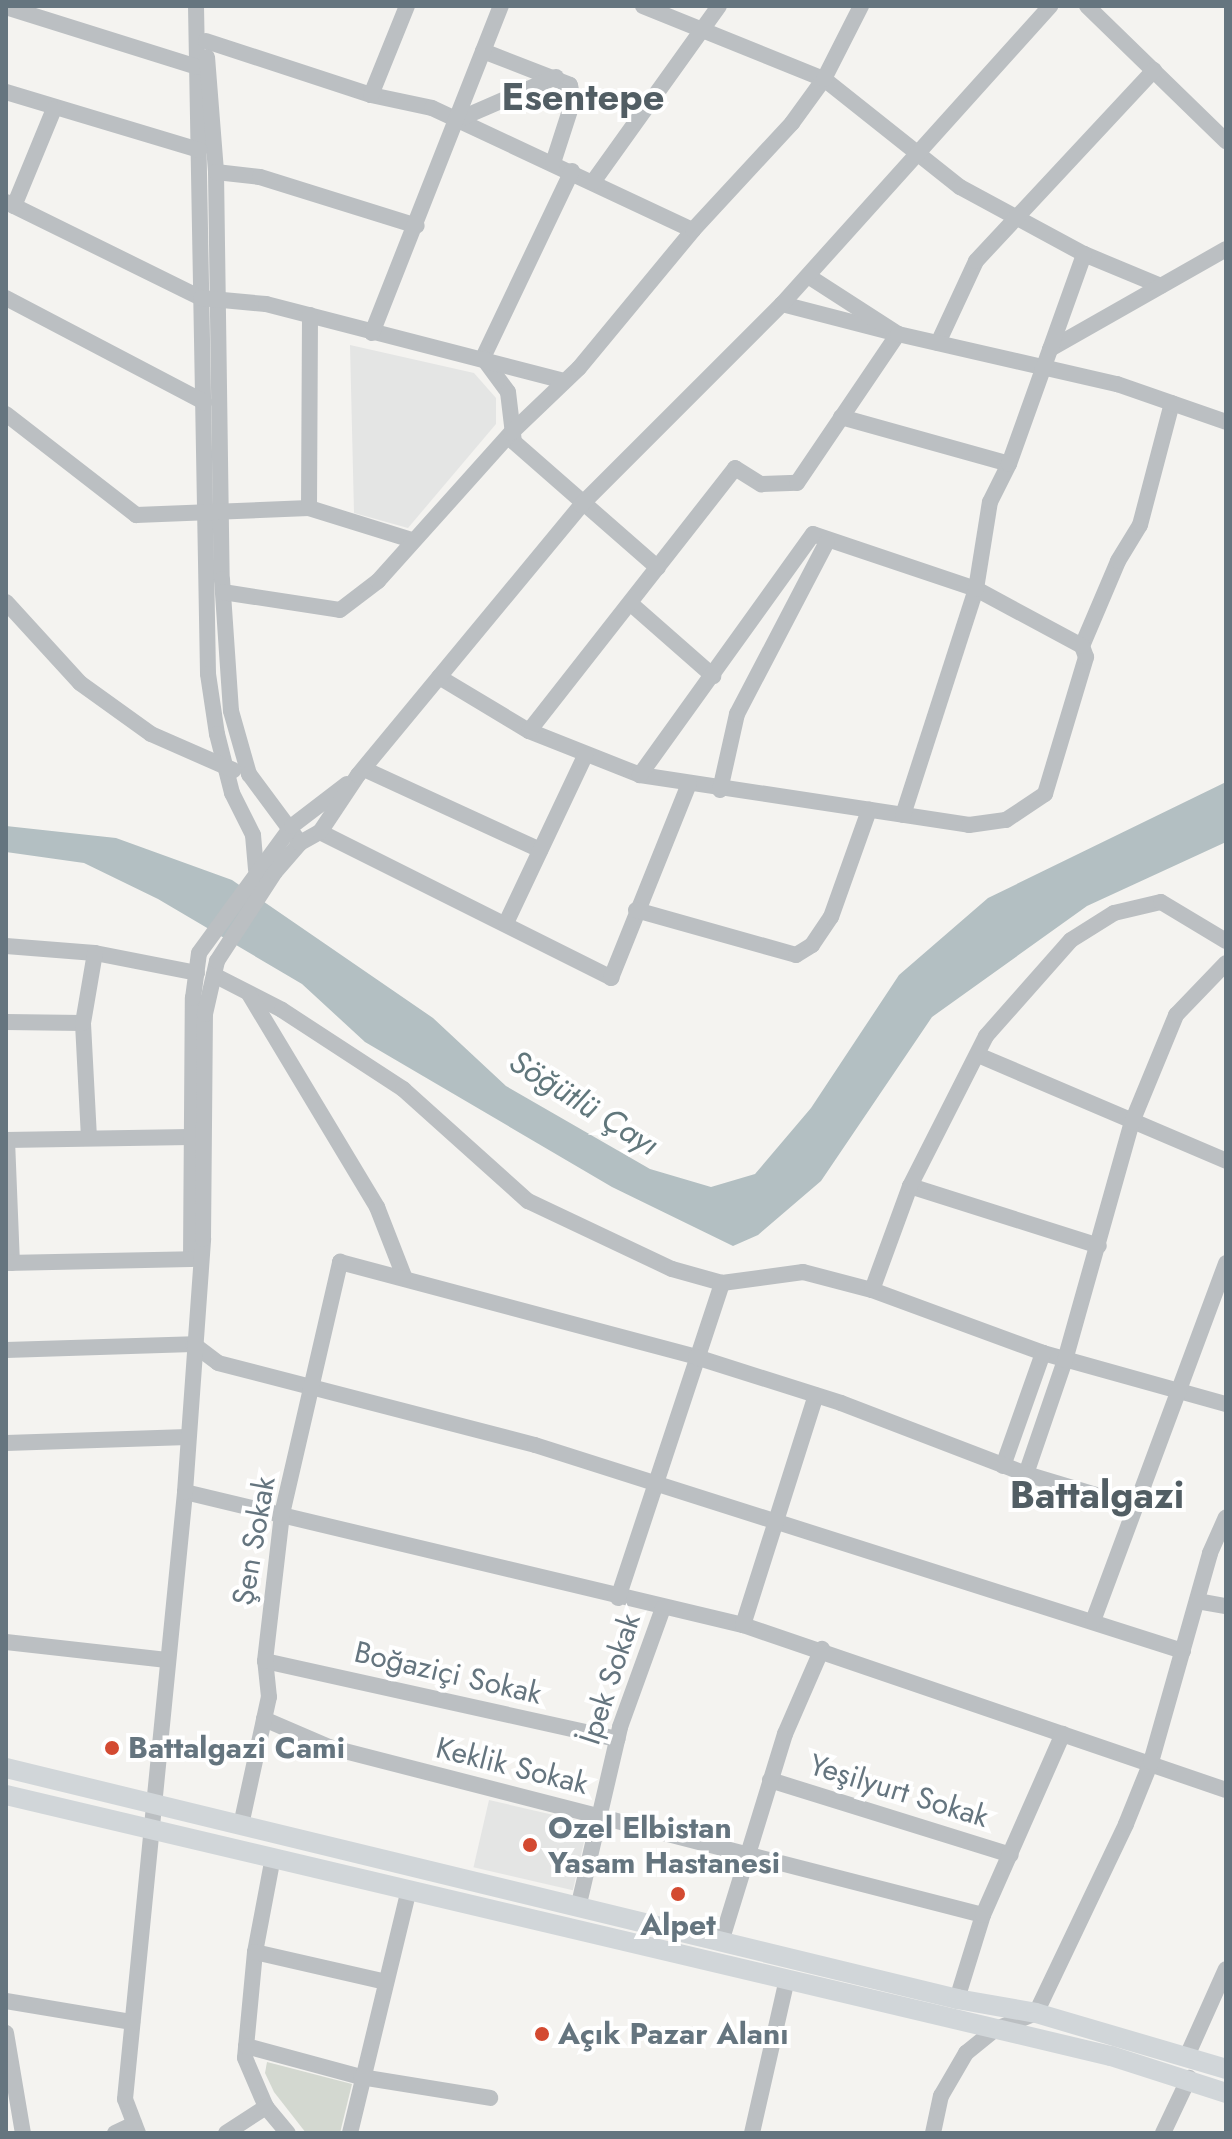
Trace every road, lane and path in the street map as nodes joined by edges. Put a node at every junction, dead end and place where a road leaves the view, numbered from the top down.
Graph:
1 (196, 6) edge
2 (206, 6) edge
3 (407, 6) edge
4 (501, 6) edge
5 (643, 6) edge
6 (719, 6) edge
7 (861, 6) edge
8 (1050, 6) edge
9 (1087, 6) edge
10 (6, 7) edge
11 (705, 31) junction
12 (206, 41) junction
13 (483, 51) junction
14 (197, 67) junction
15 (1154, 70) junction
16 (556, 77) junction
17 (824, 79) junction
18 (6, 92) edge
19 (371, 95) junction
20 (54, 109) junction
21 (457, 120) junction
22 (1226, 141) edge
23 (199, 150) junction
24 (922, 154) junction
25 (553, 163) junction
26 (572, 171) junction
27 (216, 172) junction
28 (593, 182) junction
29 (10, 204) edge
30 (1021, 217) junction
31 (417, 226) junction
32 (693, 230) junction
33 (1226, 249) edge
34 (1084, 254) junction
35 (808, 276) junction
36 (1161, 286) junction
37 (209, 297) junction
38 (6, 298) edge
39 (782, 304) junction
40 (310, 315) junction
41 (372, 333) junction
42 (898, 334) junction
43 (938, 343) junction
44 (1050, 349) junction
45 (483, 358) junction
46 (1041, 370) junction
47 (563, 381) junction
48 (204, 402) junction
49 (1172, 403) junction
50 (6, 414) edge
51 (841, 417) junction
52 (1226, 422) edge
53 (511, 433) junction
54 (1009, 464) junction
55 (581, 505) junction
56 (309, 508) junction
57 (213, 512) junction
58 (412, 540) junction
59 (827, 542) junction
60 (658, 568) junction
61 (976, 589) junction
62 (223, 592) junction
63 (6, 602) edge
64 (630, 603) junction
65 (1082, 646) junction
66 (713, 676) junction
67 (439, 677) junction
68 (529, 731) junction
69 (585, 756) junction
70 (225, 768) junction
71 (361, 772) junction
72 (249, 774) junction
73 (640, 775) junction
74 (689, 784) junction
75 (720, 790) junction
76 (869, 810) junction
77 (903, 815) junction
78 (292, 826) junction
79 (320, 832) junction
80 (300, 843) junction
81 (540, 850) junction
82 (256, 870) junction
83 (636, 910) junction
84 (506, 923) junction
85 (1226, 941) edge
86 (6, 946) edge
87 (95, 953) junction
88 (1226, 963) edge
89 (209, 970) junction
90 (248, 993) junction
91 (6, 1022) edge
92 (83, 1023) junction
93 (978, 1055) junction
94 (1132, 1122) junction
95 (190, 1137) junction
96 (89, 1138) junction
97 (7, 1140) edge
98 (1226, 1161) edge
99 (910, 1186) junction
100 (1099, 1246) junction
101 (191, 1259) junction
102 (9, 1263) edge
103 (1226, 1263) edge
104 (405, 1279) junction
105 (722, 1283) junction
106 (872, 1290) junction
107 (193, 1344) junction
108 (6, 1350) edge
109 (1043, 1353) junction
110 (696, 1357) junction
111 (1065, 1360) junction
112 (310, 1387) junction
113 (1181, 1389) junction
114 (816, 1395) junction
115 (1226, 1404) edge
116 (188, 1437) junction
117 (6, 1443) edge
118 (1003, 1466) junction
119 (1026, 1474) junction
120 (653, 1481) junction
121 (185, 1492) junction
122 (1133, 1506) junction
123 (282, 1514) junction
124 (1226, 1517) edge
125 (776, 1519) junction
126 (618, 1598) junction
127 (1197, 1601) junction
128 (1226, 1606) edge
129 (663, 1608) junction
130 (1093, 1621) junction
131 (743, 1625) junction
132 (6, 1642) edge
133 (822, 1649) junction
134 (1183, 1651) junction
135 (167, 1660) junction
136 (265, 1661) junction
137 (264, 1719) junction
138 (1063, 1734) junction
139 (617, 1739) junction
140 (1151, 1762) junction
141 (6, 1768) edge
142 (770, 1780) junction
143 (1226, 1790) edge
144 (6, 1795) edge
145 (151, 1804) junction
146 (598, 1817) junction
147 (241, 1825) junction
148 (151, 1827) junction
149 (747, 1854) junction
150 (1011, 1855) junction
151 (273, 1857) junction
152 (409, 1889) junction
153 (578, 1908) junction
154 (983, 1915) junction
155 (721, 1942) junction
156 (255, 1952) junction
157 (1226, 1969) edge
158 (787, 1979) junction
159 (386, 1982) junction
160 (957, 1999) junction
161 (6, 2001) edge
162 (1036, 2013) junction
163 (132, 2022) junction
164 (994, 2030) junction
165 (6, 2033) edge
166 (246, 2046) junction
167 (1187, 2056) junction
168 (1226, 2069) edge
169 (361, 2077) junction
170 (1189, 2078) junction
171 (1226, 2093) edge
172 (490, 2098) dead end
173 (266, 2107) junction
174 (136, 2128) edge
175 (23, 2133) edge
176 (115, 2133) edge
177 (226, 2133) edge
178 (288, 2133) edge
179 (350, 2133) edge
180 (752, 2133) edge
181 (933, 2133) edge
182 (1163, 2133) edge

1 - 14 street
2 - 12 street
3 - 19 street
4 - 13 street
5 - 11 street
6 - 11 street
7 - 17 street
8 - 24 street
9 - 15 street
10 - 14 street
11 - 17 street
11 - 28 street
12 - 19 street
12 - 27 street
13 - 16 street
13 - 21 street
14 - 23 street
15 - 22 street
15 - 30 street
16 - 21 street
16 - 25 street
17 - 24 street
17 - 32 street
18 - 20 street
19 - 21 street
20 - 23 street
20 - 29 street
21 - 25 street
21 - 31 street
23 - 37 street
24 - 30 street
24 - 35 street
25 - 26 street
26 - 28 street
26 - 45 street
27 - 31 street
27 - 37 street
28 - 32 street
29 - 37 street
30 - 34 street
30 - 43 street
31 - 41 street
32 - 47 street
33 - 36 street
34 - 36 street
34 - 44 street
35 - 39 street
35 - 42 street
36 - 44 street
37 - 40 street
37 - 48 street
37 - 57 street
38 - 48 street
39 - 42 street
39 - 55 street
40 - 41 street
40 - 56 street
41 - 45 street
42 - 43 street
42 - 51 street
43 - 46 street
44 - 46 street
45 - 47 street
45 - 53 street
46 - 49 street
46 - 54 street
47 - 53 street
48 - 57 street
49 - 52 street
49 - 65 street
50 - 57 street
51 - 54 street
51 - 60 street
53 - 55 street
53 - 58 street
54 - 61 street
55 - 60 street
55 - 67 street
56 - 57 street
56 - 58 street
57 - 62 street
57 - 70 street
58 - 62 street
59 - 61 street
59 - 66 street
59 - 75 street
60 - 64 street
61 - 65 street
61 - 77 street
62 - 72 street
63 - 70 street
64 - 66 street
64 - 68 street
65 - 77 street
66 - 73 street
67 - 68 street
67 - 71 street
68 - 69 street
69 - 73 street
69 - 81 street
70 - 72 street
70 - 82 street
71 - 78 street
71 - 79 street
71 - 81 street
72 - 78 street
73 - 74 street
74 - 75 street
74 - 83 street
75 - 76 street
76 - 77 street
76 - 83 street
78 - 80 street
78 - 82 street
79 - 80 street
79 - 84 street
80 - 89 street
81 - 84 street
82 - 89 street
83 - 84 street
85 - 93 street
86 - 87 street
87 - 89 street
87 - 92 street
88 - 94 street
89 - 90 street
89 - 95 street
89 - 107 street
90 - 104 street
90 - 105 street
91 - 92 street
92 - 96 street
93 - 94 street
93 - 99 street
94 - 98 street
94 - 100 street
95 - 96 street
95 - 101 street
96 - 97 street
97 - 102 street
99 - 100 street
99 - 106 street
100 - 111 street
101 - 102 street
101 - 107 street
103 - 113 street
104 - 110 street
104 - 112 street, Şen Sokak
105 - 106 street
105 - 110 street
106 - 109 street
107 - 108 street
107 - 112 street
107 - 116 street
109 - 111 street
109 - 118 street
110 - 114 street
110 - 120 street
111 - 113 street
111 - 119 street
112 - 120 street
112 - 123 street, Şen Sokak
113 - 115 street
113 - 122 street
114 - 118 street
114 - 125 street
116 - 117 street
116 - 121 street
118 - 119 street
119 - 122 street
120 - 125 street
120 - 126 street
121 - 123 street
121 - 135 street
122 - 130 street
123 - 126 street
123 - 136 street, Şen Sokak
124 - 127 street
125 - 130 street
125 - 131 street
126 - 129 street
127 - 128 street
127 - 134 street
129 - 131 street
129 - 139 street, İpek Sokak
130 - 134 street
131 - 133 street
132 - 135 street
133 - 138 street
133 - 142 street
134 - 140 street
135 - 145 street
136 - 137 street, Şen Sokak
136 - 139 street, Boğaziçi Sokak
137 - 146 street, Keklik Sokak
137 - 147 street, Şen Sokak
138 - 140 street
138 - 150 street
139 - 146 street, İpek Sokak
140 - 143 street
140 - 162 street
141 - 145 main road
142 - 149 street
142 - 150 street, Yeşilyurt Sokak
144 - 148 main road
145 - 147 main road
145 - 148 street
146 - 149 street, Keklik Sokak
146 - 153 street, İpek Sokak
147 - 153 main road
148 - 151 main road
148 - 163 street
149 - 154 street, Keklik Sokak
149 - 155 street
150 - 154 street
151 - 152 main road
151 - 156 street
152 - 158 main road
152 - 159 street
153 - 155 main road
154 - 160 street
155 - 160 main road
156 - 159 street
156 - 166 street
157 - 167 street
158 - 164 main road
158 - 180 street
159 - 169 street
160 - 162 main road
161 - 163 street
162 - 164 street
162 - 167 main road
163 - 174 street
164 - 170 main road
164 - 181 street
165 - 175 street
166 - 169 street
166 - 173 street
167 - 168 main road
169 - 172 street
169 - 179 street
170 - 171 main road
170 - 182 street
173 - 177 street
173 - 178 street
174 - 176 street

